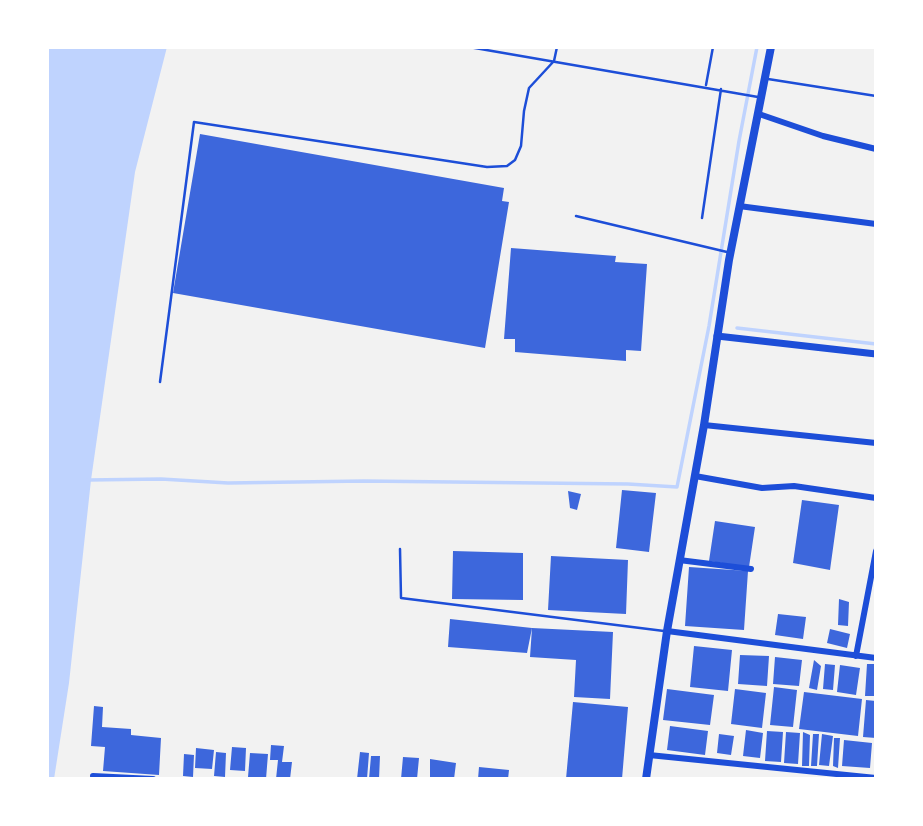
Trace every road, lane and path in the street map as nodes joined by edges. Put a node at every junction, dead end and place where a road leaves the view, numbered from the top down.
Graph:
1 (469, 47) edge
2 (556, 47) edge
3 (713, 47) edge
4 (771, 47) edge
5 (554, 61) junction
6 (764, 79) junction
7 (706, 87) junction
8 (721, 89) junction
9 (876, 96) edge
10 (757, 97) junction
11 (759, 114) junction
12 (876, 149) edge
13 (739, 206) junction
14 (576, 216) dead end
15 (702, 218) dead end
16 (876, 224) edge
17 (727, 252) dead end
18 (717, 336) junction
19 (876, 354) edge
20 (160, 382) dead end
21 (704, 425) junction
22 (876, 443) edge
23 (695, 476) junction
24 (876, 498) edge
25 (400, 550) dead end
26 (876, 551) edge
27 (679, 560) junction
28 (751, 569) dead end
29 (667, 631) junction
30 (856, 656) junction
31 (876, 658) edge
32 (649, 754) junction
33 (93, 776) dead end
34 (876, 778) edge
35 (153, 779) edge
36 (646, 779) edge

1 - 5 lane
2 - 5 lane
3 - 7 lane
4 - 6 main road
5 - 7 lane
5 - 20 lane
6 - 9 lane
6 - 10 main road
7 - 8 lane
8 - 10 lane
8 - 15 lane
10 - 11 main road
11 - 12 street
11 - 13 main road
13 - 16 street
13 - 18 main road
14 - 17 lane
18 - 19 street
18 - 21 main road
21 - 22 street
21 - 23 main road
23 - 24 street
23 - 27 main road
25 - 29 lane
26 - 30 street
27 - 28 street
27 - 29 main road
29 - 30 street
29 - 32 main road
30 - 31 street
32 - 34 street
32 - 36 main road
33 - 35 street

